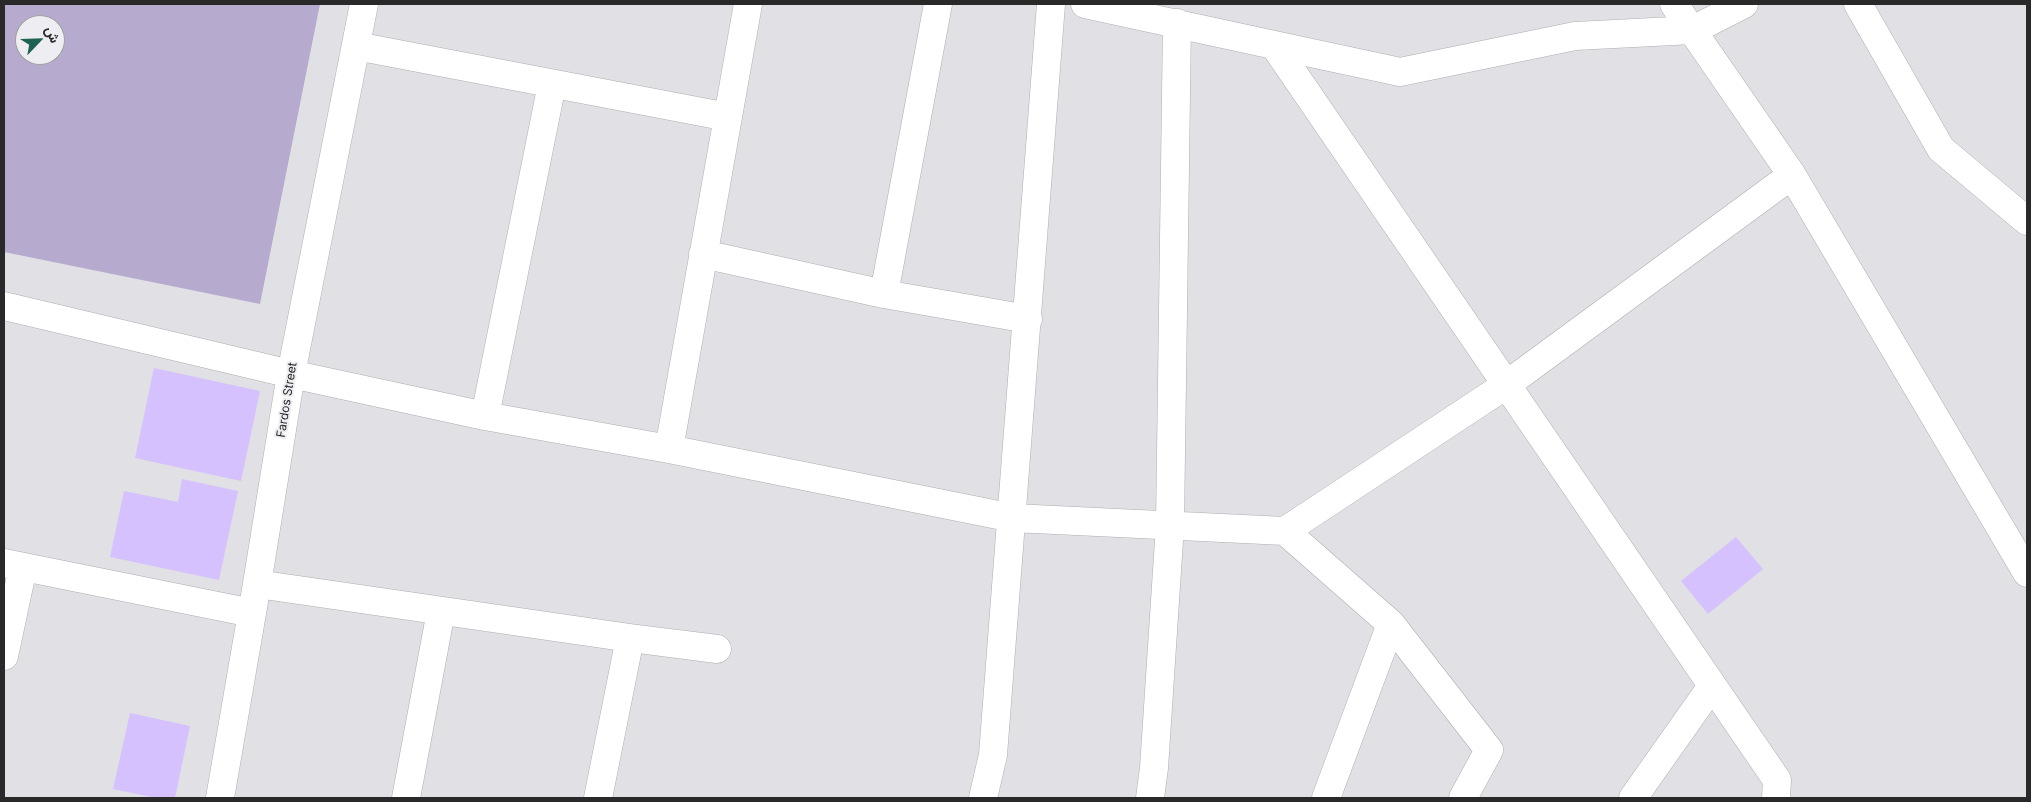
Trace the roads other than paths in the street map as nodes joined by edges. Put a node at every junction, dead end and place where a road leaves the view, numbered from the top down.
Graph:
1 (364, 4) edge
2 (748, 4) edge
3 (938, 4) edge
4 (1051, 4) edge
5 (1085, 4) edge
6 (1674, 4) edge
7 (1744, 4) edge
8 (1858, 4) edge
9 (1177, 23) junction
10 (1693, 30) junction
11 (1274, 45) junction
12 (356, 46) junction
13 (552, 84) junction
14 (728, 116) junction
15 (1792, 175) junction
16 (2027, 221) edge
17 (703, 254) junction
18 (884, 294) junction
19 (4, 306) edge
20 (1028, 319) junction
21 (291, 374) junction
22 (1506, 385) junction
23 (485, 416) junction
24 (669, 449) junction
25 (1013, 518) junction
26 (1170, 526) junction
27 (1285, 531) junction
28 (14, 565) edge
29 (2027, 573) edge
30 (257, 584) junction
31 (441, 610) junction
32 (252, 613) junction
33 (1391, 624) junction
34 (630, 638) junction
35 (717, 649) dead end
36 (4, 656) edge
37 (1712, 686) junction
38 (220, 798) edge
39 (406, 798) edge
40 (598, 798) edge
41 (983, 798) edge
42 (1150, 798) edge
43 (1326, 798) edge
44 (1463, 798) edge
45 (1633, 798) edge
46 (1776, 798) edge

1 - 12 street, Fardos Street
2 - 14 street
3 - 18 street
4 - 20 street
5 - 9 street
6 - 10 street
7 - 10 street
8 - 16 street
9 - 11 street
9 - 26 street
10 - 11 street
10 - 15 street
11 - 22 street
12 - 13 street
12 - 21 street, Fardos Street
13 - 14 street
13 - 23 street
14 - 17 street
15 - 22 street
15 - 29 street
17 - 18 street
17 - 24 street
18 - 20 street
19 - 21 street
20 - 25 street
21 - 23 street
21 - 30 street, Fardos Street
22 - 27 street
22 - 37 street
23 - 24 street
24 - 25 street
25 - 26 street
25 - 41 street
26 - 27 street
26 - 42 street
27 - 33 street
28 - 32 street
28 - 36 street
30 - 31 street
30 - 32 street, Fardos Street
31 - 34 street
31 - 39 street
32 - 38 street, Fardos Street
33 - 43 street
33 - 44 street
34 - 35 street
34 - 40 street
37 - 45 street
37 - 46 street

